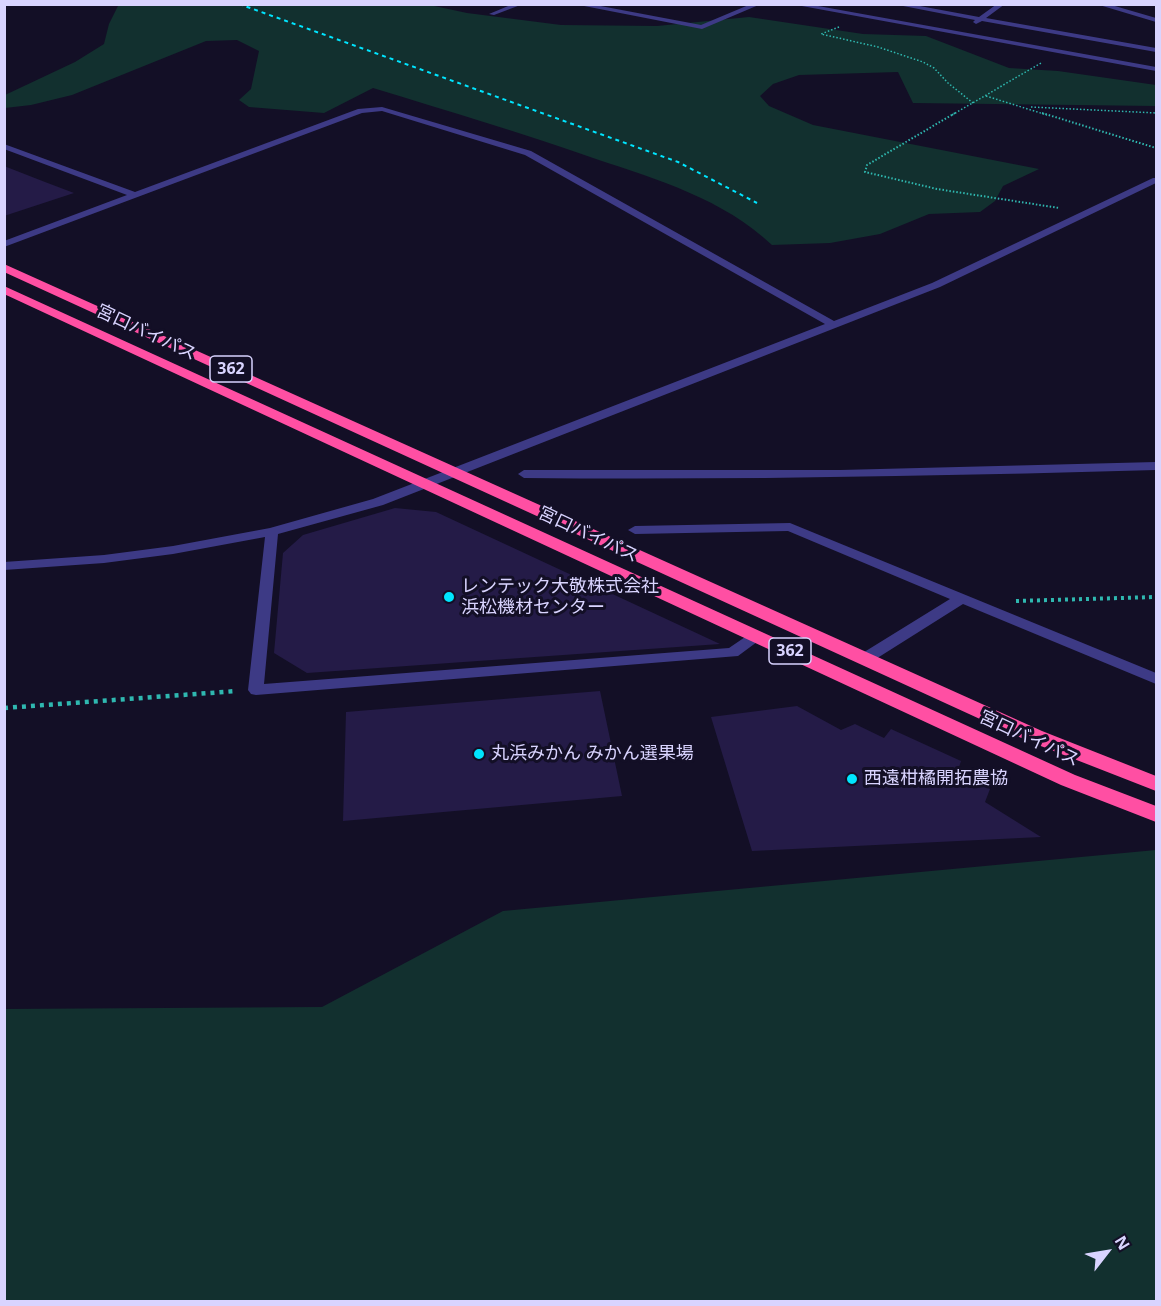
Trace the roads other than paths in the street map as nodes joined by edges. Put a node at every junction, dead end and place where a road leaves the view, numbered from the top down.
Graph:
1 (520, 4) edge
2 (577, 4) edge
3 (759, 4) edge
4 (794, 4) edge
5 (896, 4) edge
6 (1002, 4) edge
7 (1100, 4) edge
8 (492, 14) dead end
9 (980, 19) junction
10 (1156, 20) edge
11 (957, 33) junction
12 (947, 39) dead end
13 (1156, 50) edge
14 (1156, 69) edge
15 (4, 146) edge
16 (1156, 180) edge
17 (135, 195) junction
18 (4, 244) edge
19 (4, 267) edge
20 (4, 289) edge
21 (834, 325) junction
22 (1156, 466) edge
23 (458, 472) junction
24 (524, 474) dead end
25 (425, 484) junction
26 (635, 530) dead end
27 (272, 532) junction
28 (4, 567) edge
29 (962, 598) junction
30 (756, 636) junction
31 (866, 657) junction
32 (1156, 680) edge
33 (1156, 784) edge
34 (1156, 814) edge

1 - 8 street
2 - 3 street
4 - 11 street
5 - 9 street
6 - 9 street
7 - 10 street
9 - 11 street
9 - 13 street
11 - 12 street
11 - 14 street
15 - 17 street
16 - 21 street
17 - 18 street
17 - 21 street
19 - 23 highway, 宮口バイパス / 362
20 - 25 highway, 宮口バイパス / 362
21 - 23 street
22 - 24 street
23 - 25 street
23 - 31 highway, 宮口バイパス / 362
25 - 27 street
25 - 30 highway, 宮口バイパス / 362
26 - 29 street
27 - 28 street
27 - 30 street
29 - 31 street
29 - 32 street
30 - 34 highway, 宮口バイパス / 362
31 - 33 highway, 宮口バイパス / 362

